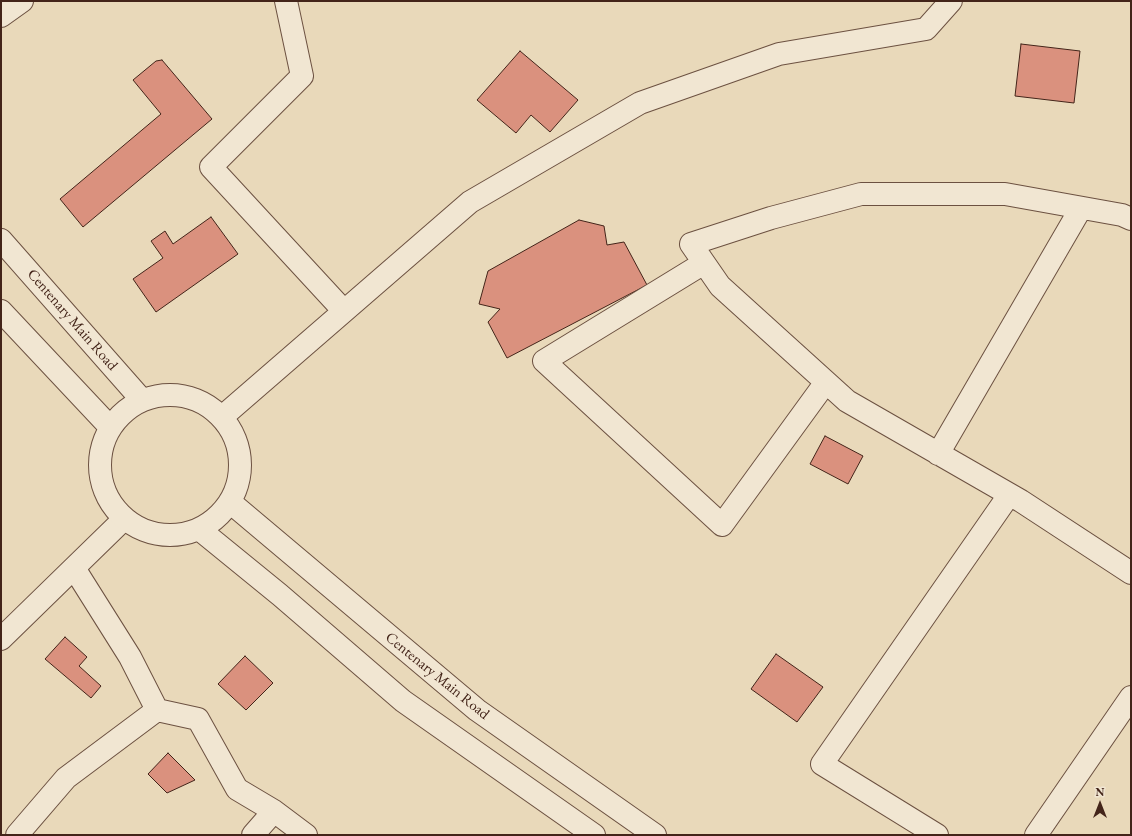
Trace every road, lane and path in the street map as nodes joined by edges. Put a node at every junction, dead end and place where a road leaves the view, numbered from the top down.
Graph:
1 (22, 1) edge
2 (286, 1) edge
3 (951, 1) edge
4 (1, 16) edge
5 (1081, 208) junction
6 (1131, 219) edge
7 (1, 240) edge
8 (704, 263) junction
9 (343, 310) junction
10 (1, 311) edge
11 (826, 382) junction
12 (142, 400) junction
13 (222, 417) junction
14 (110, 426) junction
15 (938, 454) junction
16 (1009, 495) junction
17 (230, 502) junction
18 (124, 519) junction
19 (199, 529) junction
20 (1128, 564) edge
21 (74, 568) junction
22 (1, 638) edge
23 (1131, 697) edge
24 (157, 710) junction
25 (274, 811) junction
26 (17, 835) edge
27 (253, 835) edge
28 (306, 835) edge
29 (594, 835) edge
30 (655, 835) edge
31 (937, 835) edge
32 (1036, 835) edge

1 - 4 street
2 - 9 street
3 - 9 street
5 - 6 street
5 - 8 street
5 - 15 street
7 - 12 street, Centenary Main Road
8 - 11 street
8 - 11 street
9 - 13 street
10 - 14 street
11 - 15 street
12 - 13 street
12 - 14 street
13 - 17 street
14 - 18 street
15 - 16 street
16 - 20 street
16 - 31 street
17 - 19 street
17 - 30 street, Centenary Main Road
18 - 19 street
18 - 21 street
19 - 29 street
21 - 22 street
21 - 24 street
23 - 32 street
24 - 25 street
24 - 26 street
25 - 27 street
25 - 28 street

